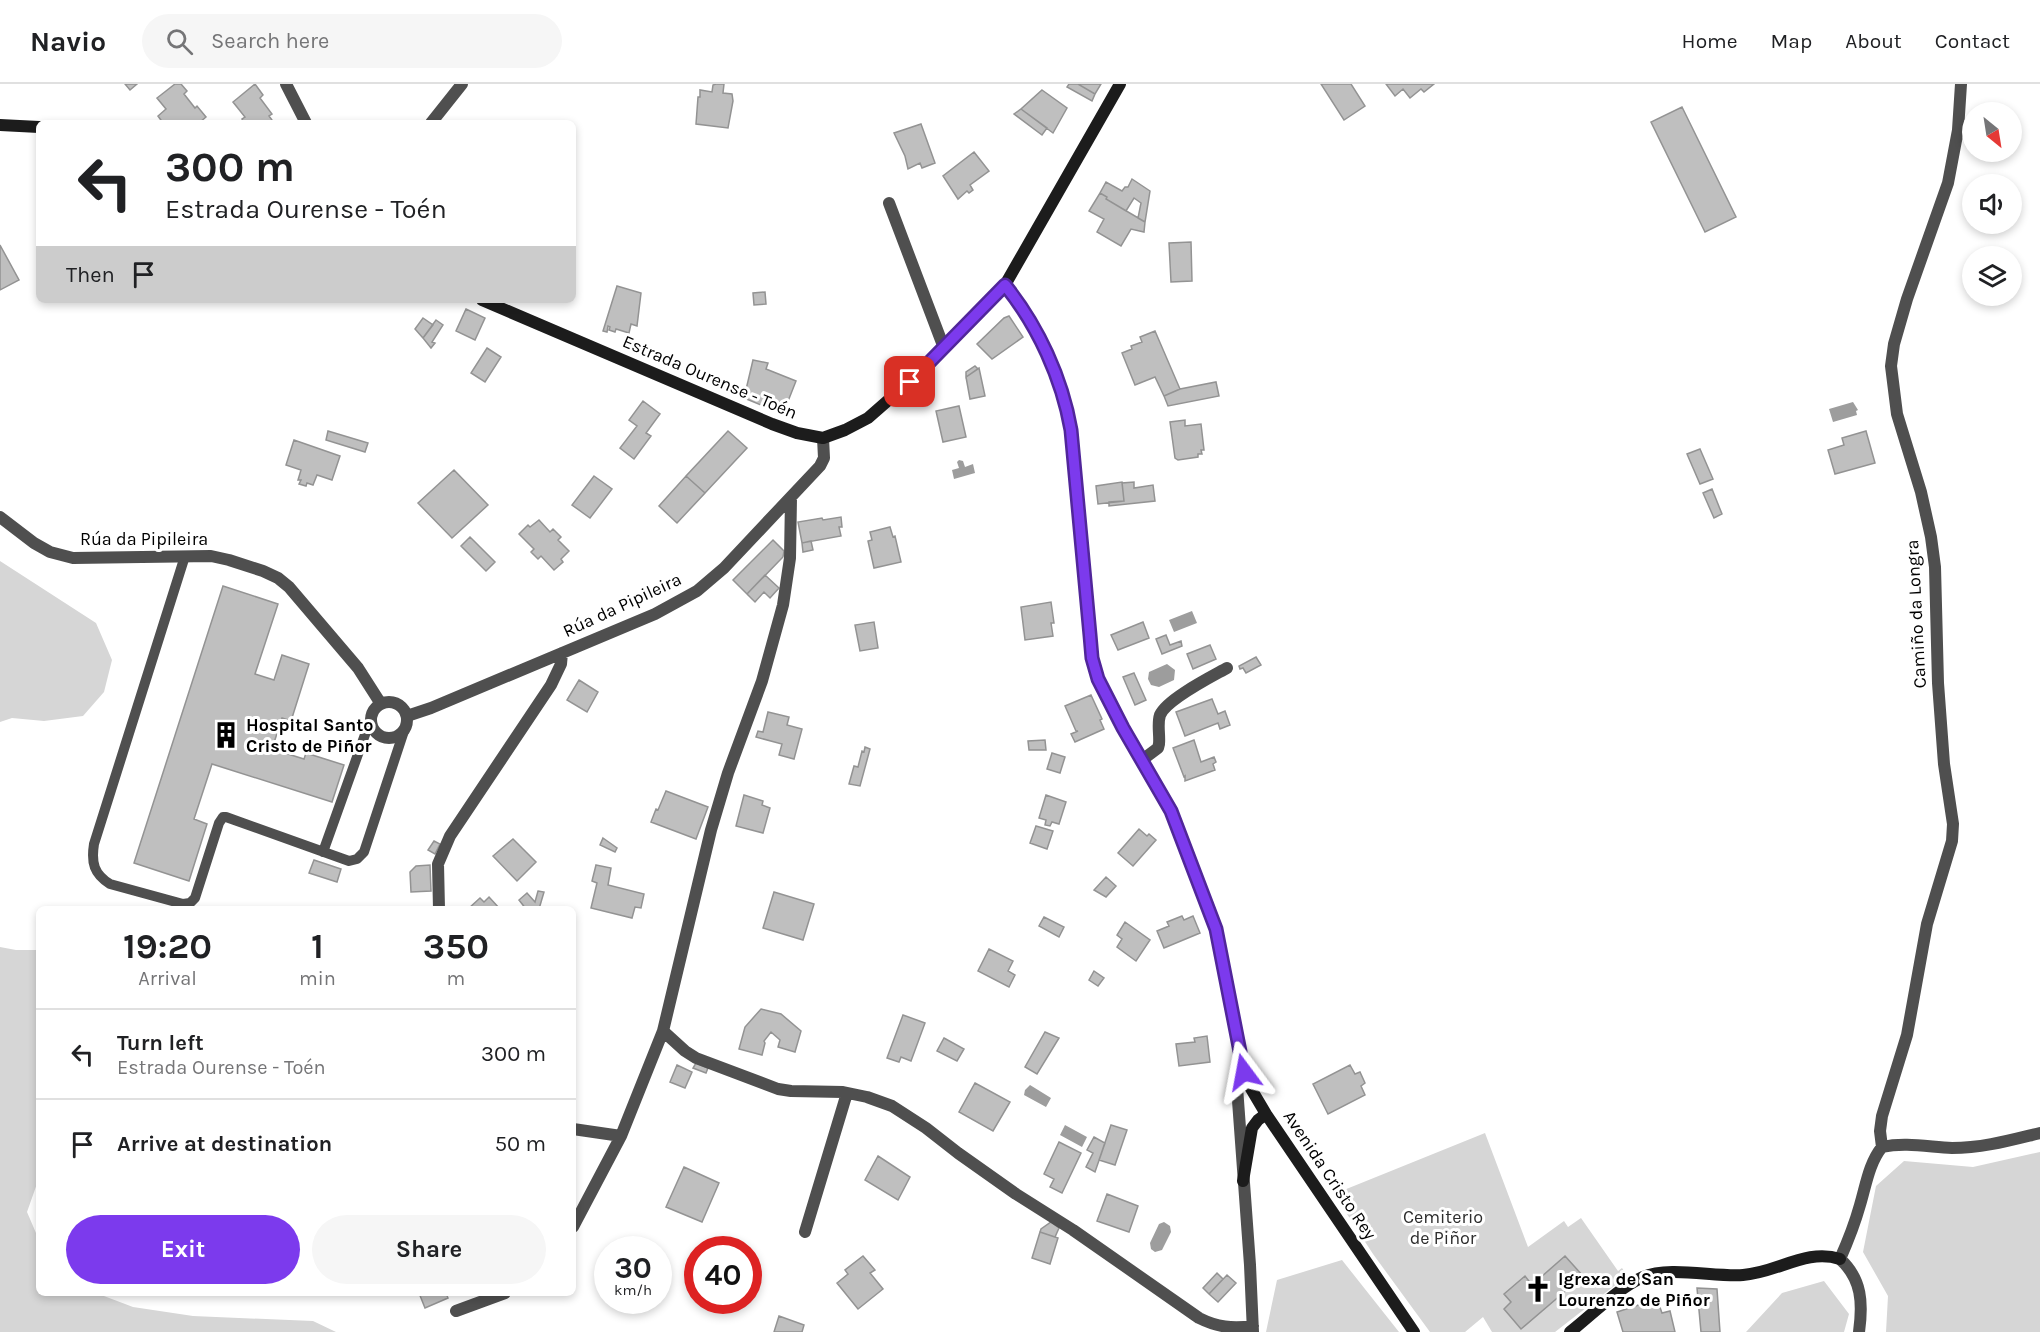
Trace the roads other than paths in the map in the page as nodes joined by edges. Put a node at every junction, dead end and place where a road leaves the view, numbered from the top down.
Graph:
1 (286, 84) edge
2 (462, 84) edge
3 (1120, 84) edge
4 (1962, 84) edge
5 (304, 120) edge
6 (433, 120) edge
7 (0, 125) edge
8 (36, 127) edge
9 (889, 203) dead end
10 (1005, 285) junction
11 (489, 303) edge
12 (944, 348) junction
13 (823, 438) junction
14 (790, 498) junction
15 (0, 517) edge
16 (185, 556) junction
17 (562, 652) junction
18 (1227, 668) dead end
19 (381, 704) junction
20 (372, 715) junction
21 (406, 722) junction
22 (1142, 760) junction
23 (323, 852) junction
24 (439, 906) edge
25 (663, 1031) junction
26 (1239, 1056) junction
27 (847, 1093) junction
28 (1266, 1114) junction
29 (576, 1129) edge
30 (2040, 1133) edge
31 (621, 1136) junction
32 (1882, 1147) junction
33 (1243, 1181) junction
34 (576, 1221) edge
35 (805, 1232) dead end
36 (1840, 1259) junction
37 (497, 1296) edge
38 (456, 1311) dead end
39 (1253, 1329) edge
40 (1414, 1332) edge
41 (1570, 1332) edge
42 (1859, 1332) edge

1 - 5 street
2 - 6 street
3 - 10 street
4 - 32 street, Camiño da Longra
7 - 8 street
9 - 12 street
10 - 12 street
10 - 22 street, Avenida Cristo Rey
11 - 13 street, Estrada Ourense - Toén
12 - 13 street
13 - 14 street, Rúa da Pipileira
14 - 17 street, Rúa da Pipileira
14 - 25 street
15 - 16 street, Rúa da Pipileira
16 - 19 street, Rúa da Pipileira
16 - 23 lane
17 - 21 street, Rúa da Pipileira
17 - 24 street
18 - 22 street
19 - 20 street
19 - 21 street
20 - 21 street, Rúa da Pipileira
20 - 23 lane
21 - 23 lane
22 - 26 street, Avenida Cristo Rey
25 - 27 street
25 - 31 street
26 - 28 street, Avenida Cristo Rey
26 - 33 street
27 - 35 street
27 - 39 street
28 - 33 street
28 - 40 street, Avenida Cristo Rey
29 - 31 street
30 - 32 street
31 - 34 street
32 - 36 street
33 - 39 street
36 - 41 street
36 - 42 street
37 - 38 street

